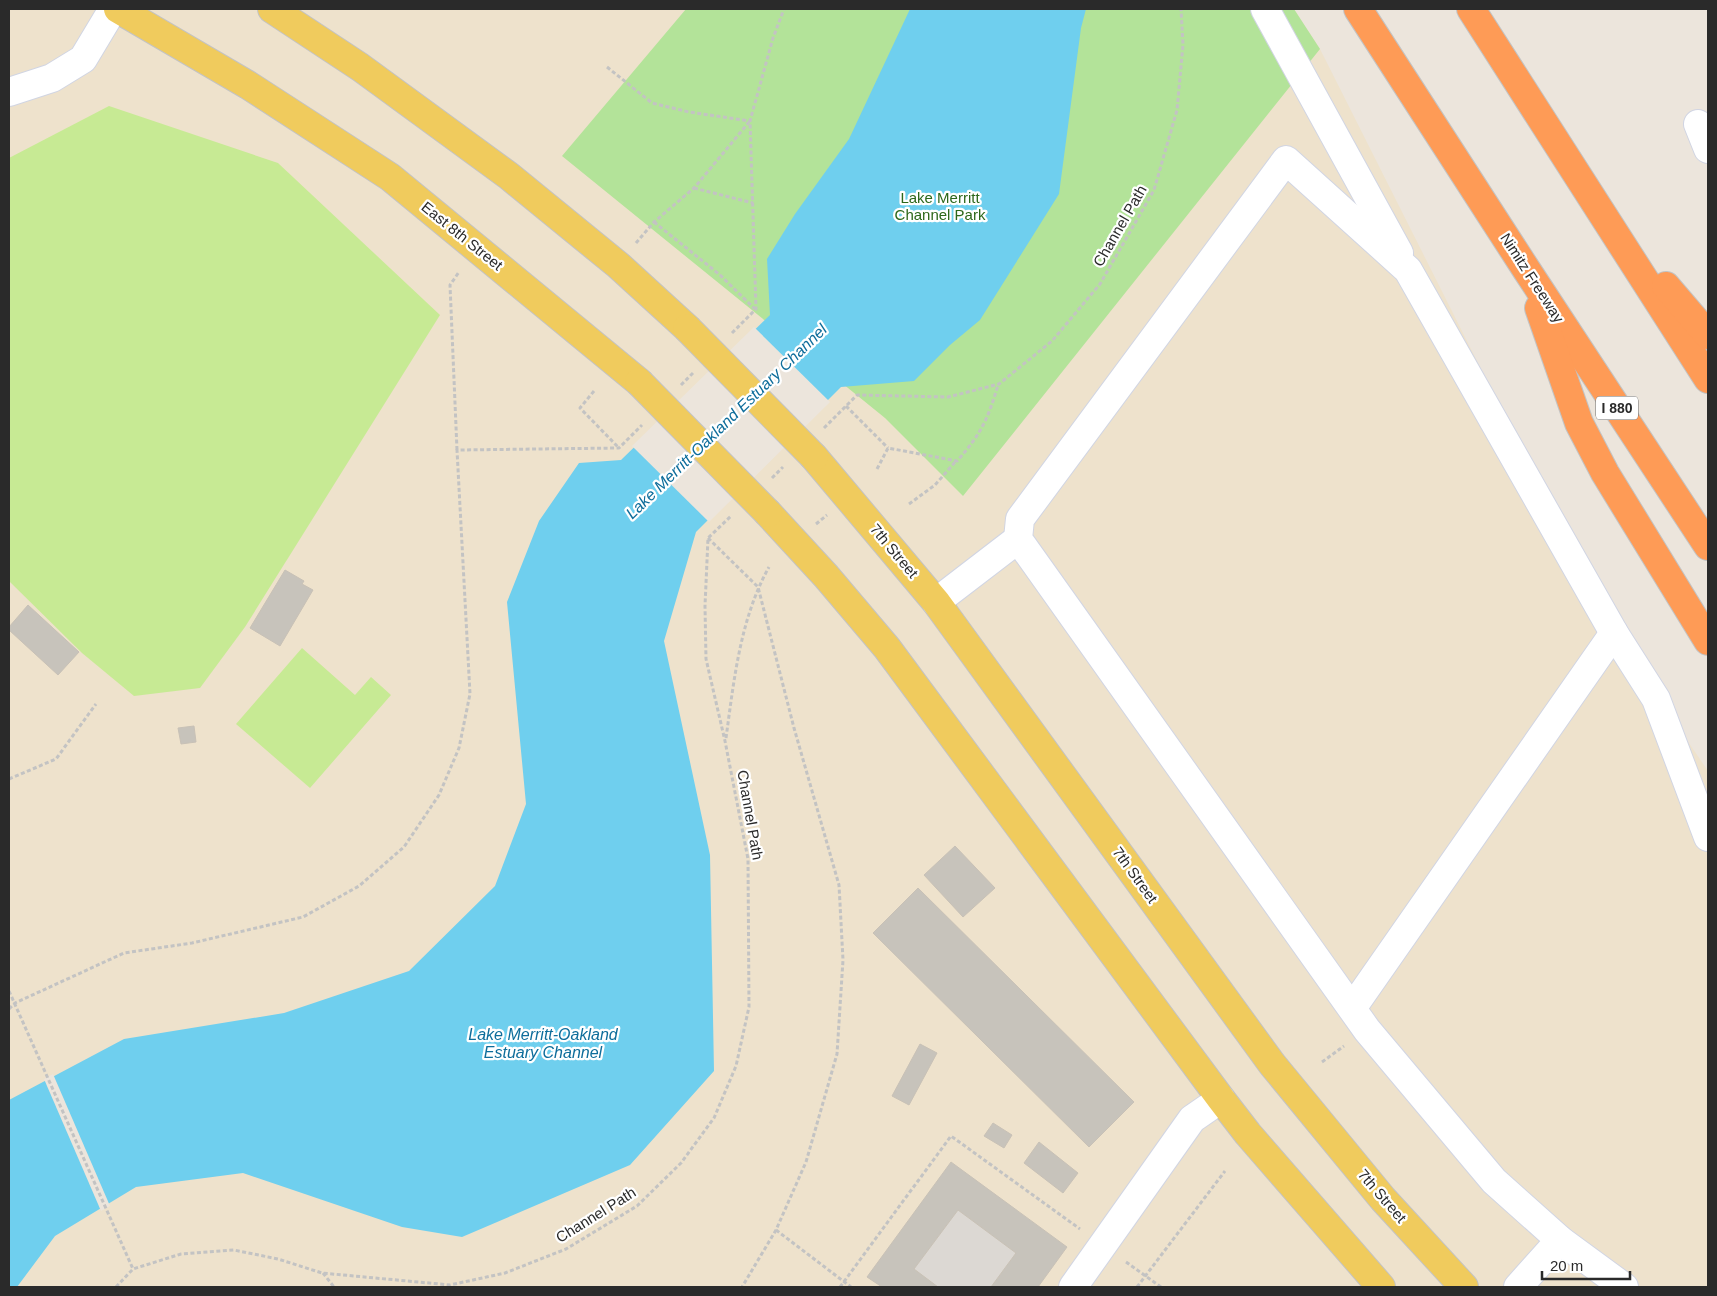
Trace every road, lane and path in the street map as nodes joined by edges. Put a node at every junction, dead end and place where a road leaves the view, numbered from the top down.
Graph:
1 (113, 9) edge
2 (118, 9) edge
3 (272, 9) edge
4 (784, 9) edge
5 (1182, 9) edge
6 (1265, 9) edge
7 (1358, 9) edge
8 (1471, 9) edge
9 (607, 67) dead end
10 (9, 92) edge
11 (750, 121) junction
12 (1698, 124) dead end
13 (1708, 149) edge
14 (694, 188) junction
15 (754, 203) junction
16 (1605, 218) junction
17 (654, 222) junction
18 (478, 249) junction
19 (618, 265) junction
20 (1526, 269) junction
21 (1408, 270) junction
22 (756, 309) junction
23 (1708, 335) edge
24 (728, 337) dead end
25 (694, 372) dead end
26 (1708, 380) edge
27 (999, 384) junction
28 (680, 386) dead end
29 (594, 391) dead end
30 (846, 406) junction
31 (646, 420) dead end
32 (817, 445) junction
33 (619, 448) junction
34 (888, 448) junction
35 (457, 450) junction
36 (956, 461) junction
37 (786, 464) dead end
38 (877, 469) dead end
39 (765, 484) dead end
40 (909, 504) dead end
41 (736, 511) dead end
42 (829, 513) dead end
43 (816, 524) dead end
44 (708, 538) junction
45 (1018, 539) junction
46 (1708, 546) edge
47 (768, 567) dead end
48 (758, 587) junction
49 (936, 602) junction
50 (1614, 633) junction
51 (1708, 641) edge
52 (96, 704) dead end
53 (725, 741) junction
54 (9, 780) edge
55 (1708, 837) edge
56 (9, 991) edge
57 (15, 1004) junction
58 (1352, 1007) junction
59 (9, 1009) edge
60 (1221, 1099) junction
61 (1225, 1171) dead end
62 (776, 1230) junction
63 (1560, 1240) junction
64 (1103, 1246) junction
65 (133, 1269) junction
66 (322, 1273) junction
67 (1145, 1276) junction
68 (844, 1282) junction
69 (116, 1287) edge
70 (334, 1287) edge
71 (742, 1287) edge
72 (840, 1287) edge
73 (851, 1287) edge
74 (1073, 1287) edge
75 (1137, 1287) edge
76 (1161, 1287) edge
77 (1381, 1287) edge
78 (1464, 1287) edge
79 (1518, 1287) edge
80 (1624, 1287) edge

1 - 10 street
2 - 18 main road, East 8th Street
3 - 19 main road
4 - 11 path
5 - 27 path, Channel Path
6 - 21 street
7 - 20 highway, Nimitz Freeway / I 880
8 - 16 highway
9 - 11 path
11 - 14 path
11 - 15 path
12 - 13 street
14 - 15 path
14 - 17 path
15 - 22 path
16 - 23 highway
16 - 26 highway
17 - 19 path
17 - 22 path
18 - 35 path
18 - 60 main road, East 8th Street, bridge
19 - 32 main road, bridge
20 - 46 highway, Nimitz Freeway / I 880
20 - 51 highway
21 - 45 street
21 - 50 street
22 - 24 path
25 - 28 path
27 - 30 path, Channel Path
27 - 36 path
29 - 33 path
30 - 32 path, Channel Path
30 - 34 path
31 - 33 path
32 - 49 main road, 7th Street
33 - 35 path
34 - 36 path
34 - 38 path
35 - 57 path
36 - 40 path
37 - 39 path
41 - 44 path
42 - 43 path
44 - 48 path
44 - 53 path, Channel Path
45 - 49 street
45 - 58 street
47 - 48 path, Channel Path
48 - 53 path, Channel Path
48 - 62 path
49 - 78 main road, 7th Street
50 - 55 street
50 - 58 street
52 - 54 path
53 - 66 path, Channel Path
56 - 57 path
57 - 59 path
57 - 65 path
58 - 63 street
60 - 64 street
60 - 77 main road
61 - 67 path
62 - 68 path
62 - 71 path
63 - 79 street
63 - 80 street
64 - 67 path
64 - 68 path
64 - 74 street
65 - 66 path, Channel Path
65 - 69 path, Channel Path
66 - 70 path
67 - 75 path
67 - 76 path
68 - 72 path
68 - 73 path

